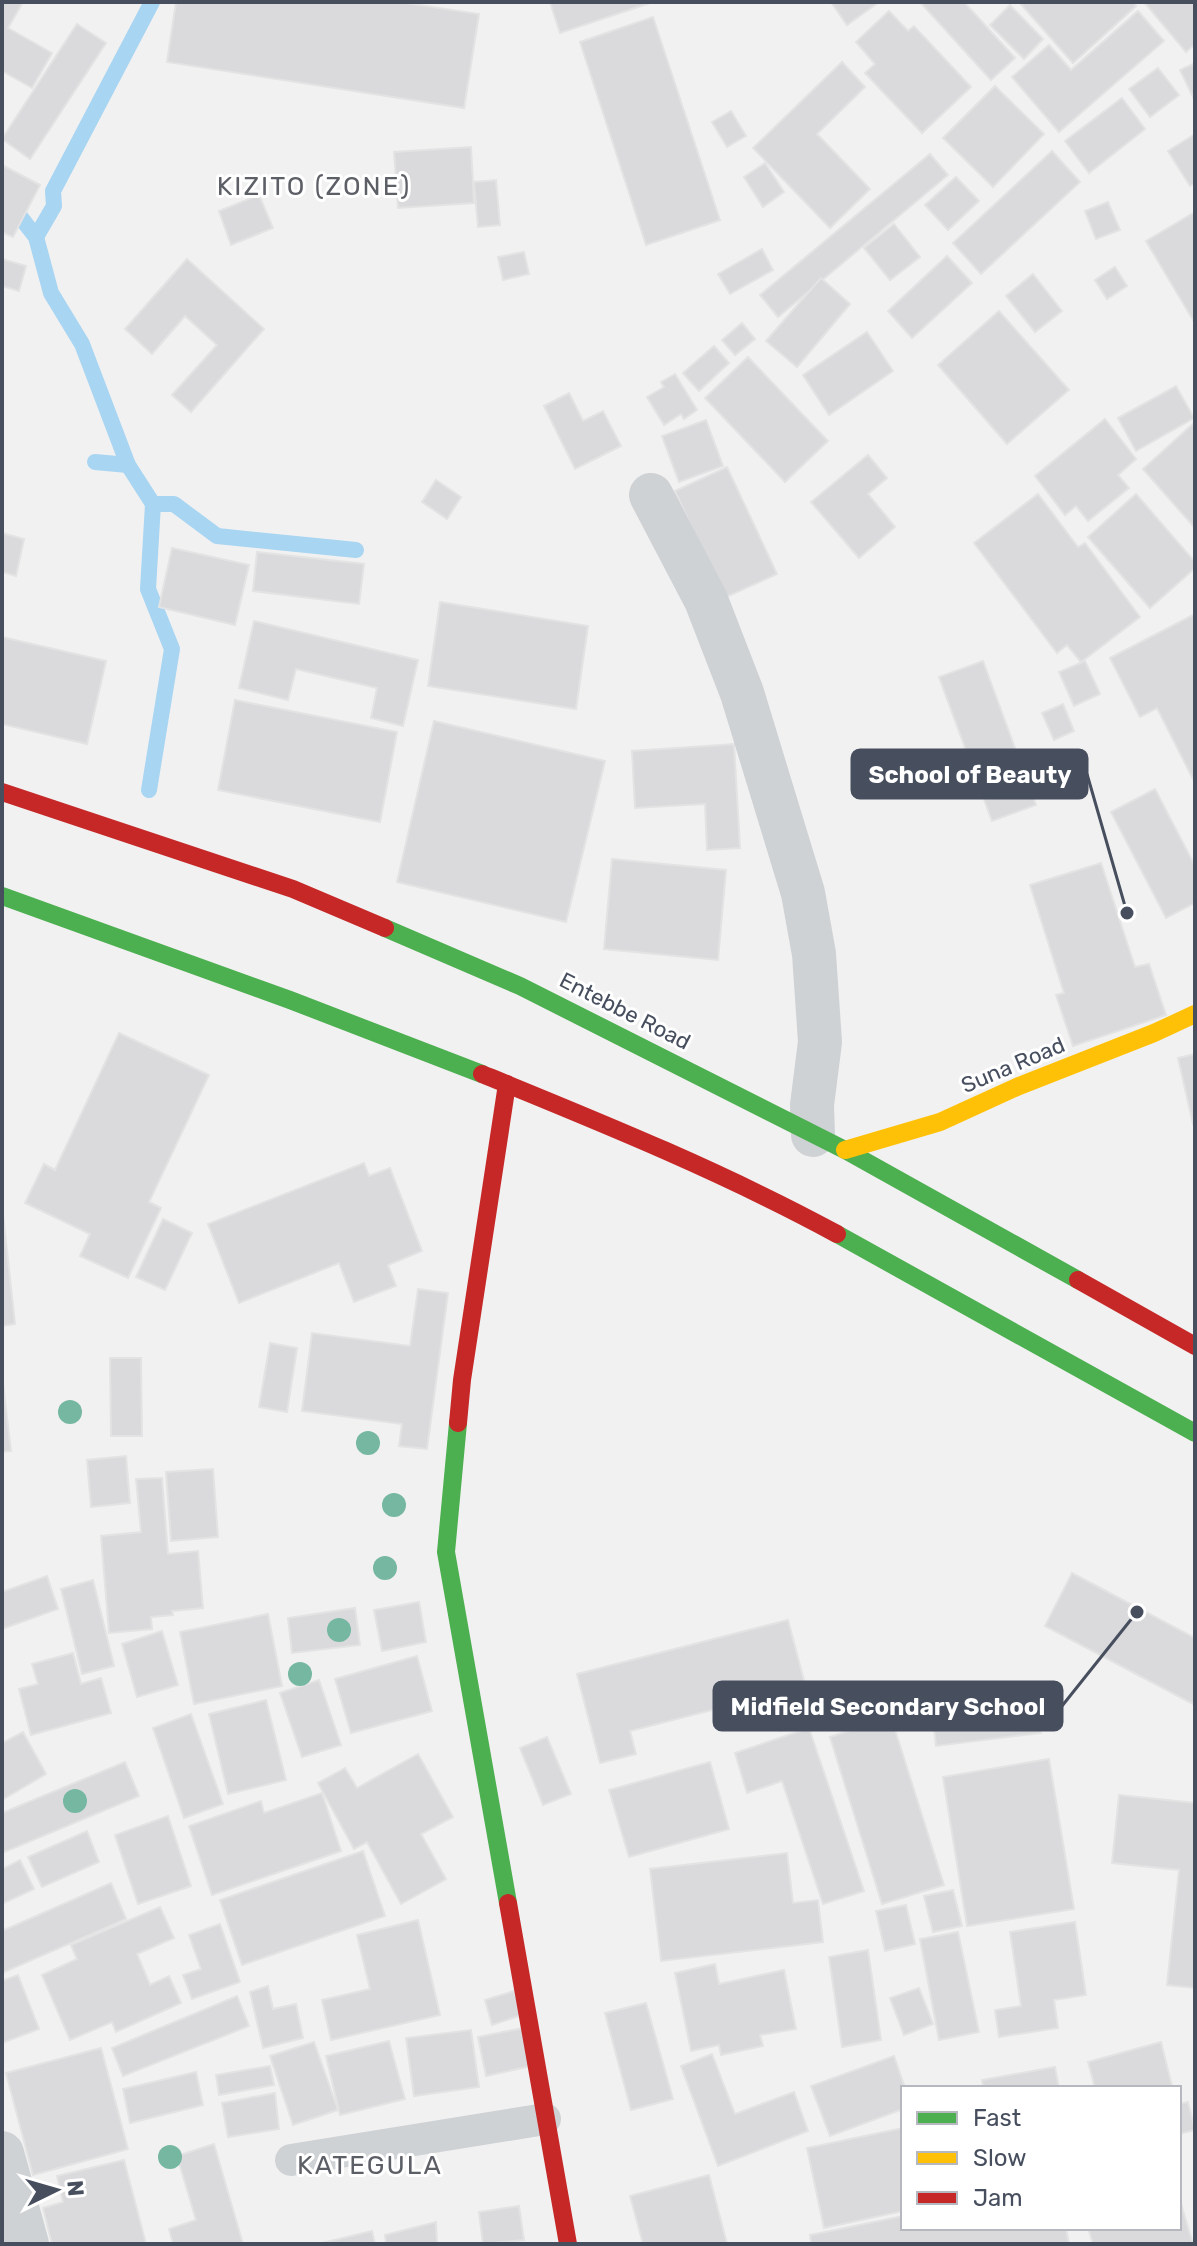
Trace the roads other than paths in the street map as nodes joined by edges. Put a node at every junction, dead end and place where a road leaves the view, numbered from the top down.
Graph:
1 (651, 495) dead end
2 (2, 792) edge
3 (2, 896) edge
4 (1195, 1014) edge
5 (507, 1084) junction
6 (829, 1142) junction
7 (1195, 1346) edge
8 (1195, 1433) edge
9 (545, 2119) junction
10 (2, 2153) edge
11 (291, 2160) dead end
12 (27, 2244) edge
13 (568, 2244) edge

1 - 6 street
2 - 6 main road, Entebbe Road
3 - 5 main road
4 - 6 main road, Suna Road
5 - 8 main road
5 - 9 main road
6 - 7 main road, Entebbe Road
9 - 11 lane
9 - 13 main road
10 - 12 street

